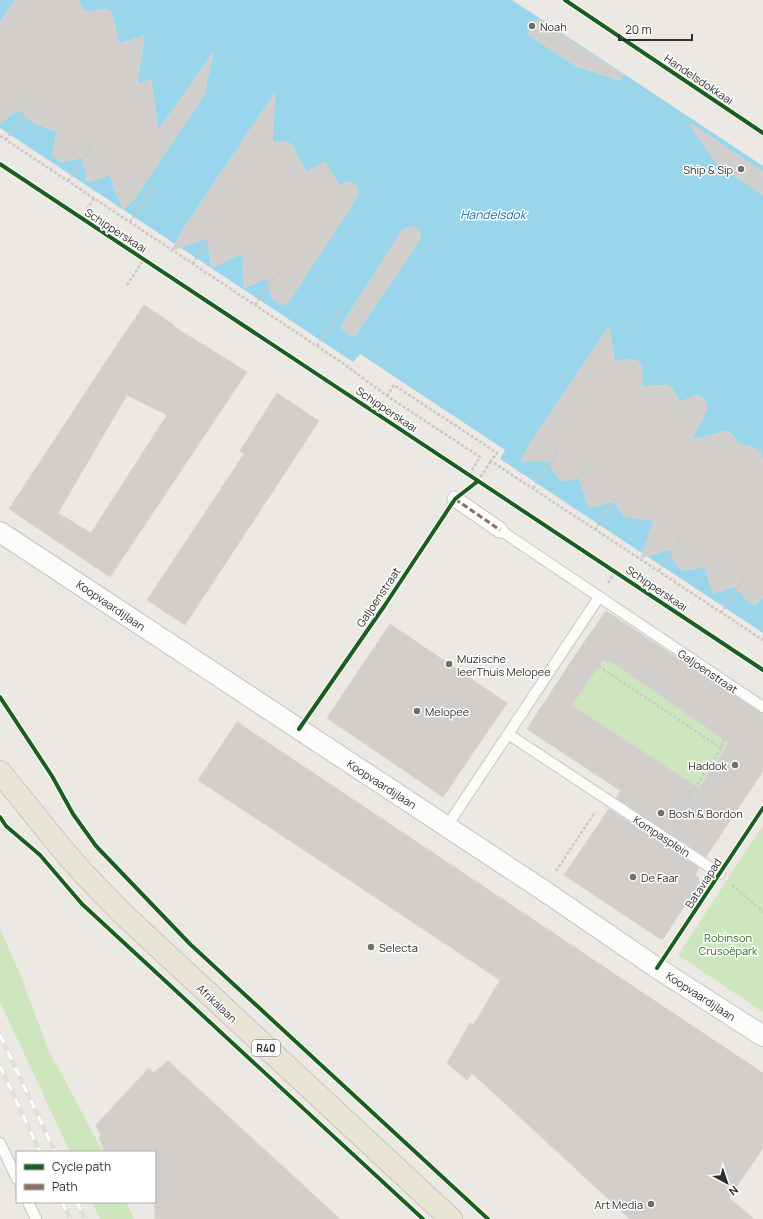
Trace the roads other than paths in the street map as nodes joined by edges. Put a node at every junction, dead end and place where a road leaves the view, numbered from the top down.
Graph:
1 (455, 499) road end
2 (500, 530) joint
3 (0, 532) edge
4 (599, 597) junction
5 (763, 708) edge
6 (508, 734) junction
7 (0, 772) edge
8 (447, 826) junction
9 (720, 874) road end
10 (763, 1036) edge
11 (0, 1143) edge
12 (16, 1177) edge
13 (28, 1203) edge
14 (36, 1219) edge
15 (451, 1219) edge

1 - 2 street, Galjoenstraat
2 - 4 lane, Galjoenstraat
3 - 8 street, Koopvaardijlaan
4 - 5 lane, Galjoenstraat
4 - 6 lane
6 - 8 lane
6 - 9 lane, Kompasplein
7 - 15 main road, Afrikalaan / R40
8 - 10 street, Koopvaardijlaan
11 - 12 lane
13 - 14 lane

